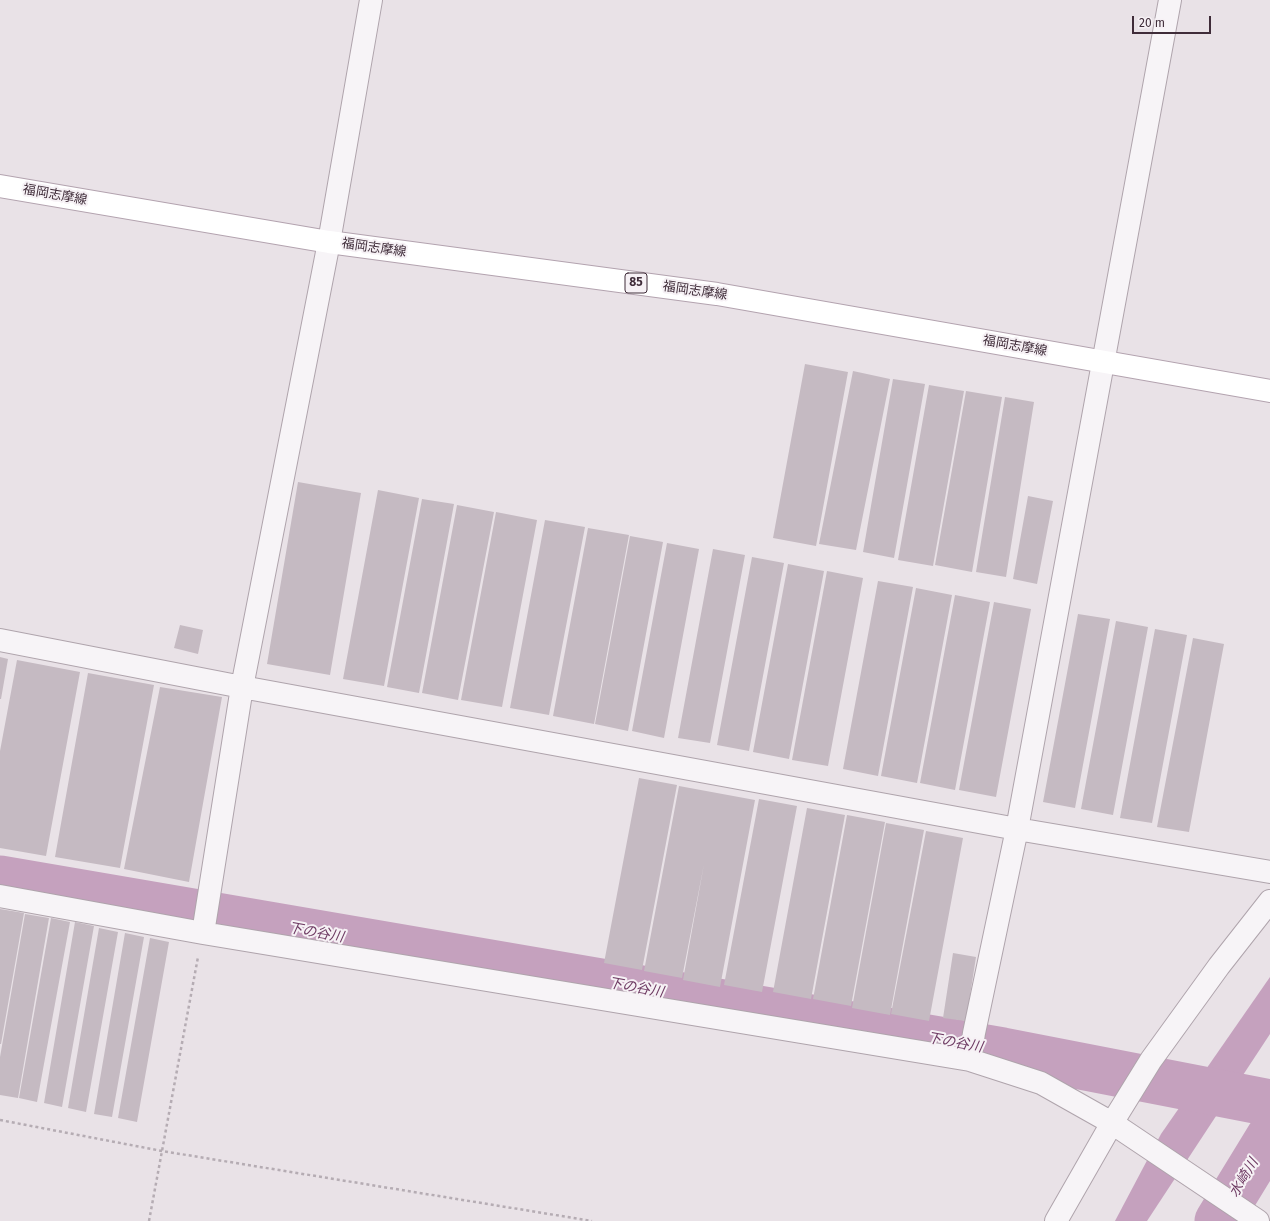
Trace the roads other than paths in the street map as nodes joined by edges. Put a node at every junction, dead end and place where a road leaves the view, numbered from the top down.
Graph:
1 (371, 0) edge
2 (1170, 0) edge
3 (0, 186) edge
4 (329, 242) junction
5 (1103, 361) junction
6 (1270, 392) edge
7 (0, 640) edge
8 (242, 687) junction
9 (1017, 829) junction
10 (1270, 872) edge
11 (0, 896) edge
12 (1270, 901) edge
13 (203, 932) junction
14 (970, 1058) junction
15 (1119, 1128) junction
16 (1056, 1221) edge
17 (1258, 1221) edge

1 - 4 street
2 - 5 street
3 - 4 main road, 福岡志摩線 / 85
4 - 5 main road, 福岡志摩線 / 85
4 - 8 street
5 - 6 main road, 福岡志摩線 / 85
5 - 9 street
7 - 8 street
8 - 9 street
8 - 13 street
9 - 10 street
9 - 14 street
11 - 13 street
12 - 15 street
13 - 14 street
14 - 15 street
15 - 16 street
15 - 17 street

